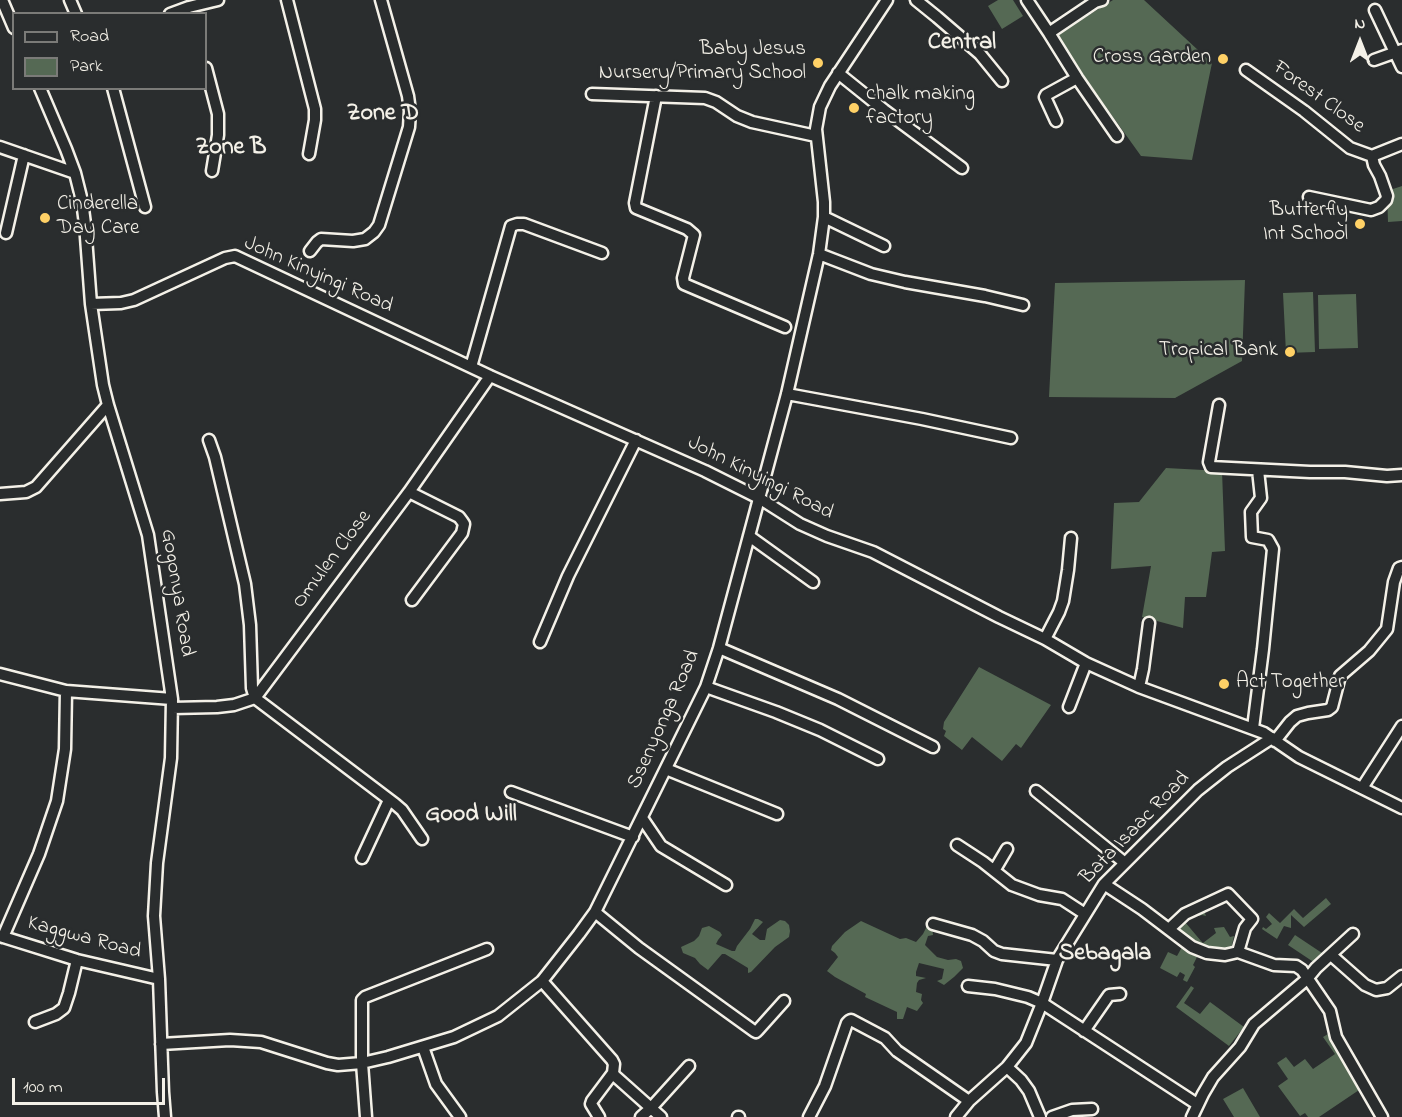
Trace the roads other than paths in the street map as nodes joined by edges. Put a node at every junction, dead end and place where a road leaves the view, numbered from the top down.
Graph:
1 (2, 0) edge
2 (218, 0) edge
3 (287, 0) edge
4 (381, 0) edge
5 (887, 0) edge
6 (916, 0) edge
7 (1027, 0) edge
8 (1102, 0) edge
9 (189, 10) edge
10 (1375, 10) dead end
11 (12, 23) edge
12 (1049, 33) junction
13 (1398, 51) edge
14 (1374, 60) dead end
15 (1402, 67) edge
16 (1245, 70) dead end
17 (207, 72) edge
18 (838, 73) junction
19 (1077, 78) junction
20 (1002, 81) dead end
21 (41, 90) edge
22 (114, 90) edge
23 (592, 94) dead end
24 (656, 96) junction
25 (1056, 121) dead end
26 (816, 136) junction
27 (1117, 136) dead end
28 (1402, 144) edge
29 (0, 147) edge
30 (309, 154) dead end
31 (24, 155) junction
32 (1372, 156) junction
33 (962, 168) dead end
34 (212, 171) dead end
35 (75, 173) junction
36 (1309, 196) dead end
37 (145, 207) dead end
38 (824, 217) junction
39 (6, 233) dead end
40 (884, 246) dead end
41 (310, 251) dead end
42 (602, 253) dead end
43 (819, 254) junction
44 (91, 304) junction
45 (1023, 305) dead end
46 (792, 330) junction
47 (471, 367) junction
48 (490, 376) junction
49 (787, 394) junction
50 (108, 405) junction
51 (1219, 405) dead end
52 (1011, 438) dead end
53 (209, 440) dead end
54 (636, 440) junction
55 (1258, 470) junction
56 (1402, 476) edge
57 (409, 492) junction
58 (0, 494) edge
59 (759, 498) junction
60 (749, 536) junction
61 (1071, 538) dead end
62 (1402, 567) edge
63 (813, 582) dead end
64 (412, 600) dead end
65 (1149, 623) dead end
66 (1045, 639) junction
67 (540, 642) dead end
68 (719, 648) junction
69 (1086, 663) junction
70 (0, 674) edge
71 (706, 687) junction
72 (1139, 687) junction
73 (66, 691) junction
74 (255, 698) junction
75 (172, 703) junction
76 (1069, 707) dead end
77 (1402, 726) edge
78 (1253, 728) junction
79 (1274, 740) junction
80 (933, 747) dead end
81 (878, 759) dead end
82 (666, 769) junction
83 (1362, 789) junction
84 (1036, 791) dead end
85 (511, 792) dead end
86 (389, 800) junction
87 (1402, 808) edge
88 (777, 814) dead end
89 (642, 818) junction
90 (633, 837) junction
91 (422, 839) dead end
92 (957, 845) dead end
93 (1007, 849) dead end
94 (362, 858) dead end
95 (1125, 863) junction
96 (994, 871) junction
97 (1104, 884) junction
98 (726, 885) dead end
99 (595, 912) junction
100 (1085, 914) junction
101 (933, 924) dead end
102 (1169, 929) junction
103 (1353, 934) dead end
104 (1, 936) edge
105 (487, 949) dead end
106 (1238, 952) junction
107 (1331, 955) junction
108 (77, 960) junction
109 (1057, 960) junction
110 (1402, 976) edge
111 (159, 978) junction
112 (1307, 979) junction
113 (542, 981) junction
114 (968, 986) dead end
115 (1120, 994) dead end
116 (784, 1001) dead end
117 (1042, 1003) junction
118 (34, 1022) dead end
119 (1084, 1031) junction
120 (161, 1044) junction
121 (423, 1047) junction
122 (362, 1063) junction
123 (689, 1066) dead end
124 (1007, 1068) junction
125 (613, 1073) junction
126 (969, 1101) junction
127 (1197, 1104) junction
128 (651, 1108) junction
129 (1092, 1109) dead end
130 (165, 1117) edge
131 (366, 1117) edge
132 (460, 1117) edge
133 (599, 1117) edge
134 (641, 1117) edge
135 (661, 1117) edge
136 (809, 1117) edge
137 (956, 1117) edge
138 (1040, 1117) edge
139 (1052, 1117) edge
140 (1192, 1117) edge
141 (1382, 1117) edge

1 - 11 street
2 - 9 street
3 - 30 street
4 - 41 street
5 - 18 street, Ssenyonga Road
6 - 20 street
7 - 12 street
8 - 12 street
10 - 13 street
12 - 19 street
13 - 14 street
13 - 15 street
16 - 32 street, Forest Close
17 - 34 street
18 - 26 street, Ssenyonga Road
18 - 33 street
19 - 25 street
19 - 27 street
21 - 35 street, Gogonya Road
22 - 37 street
23 - 24 street
24 - 26 street
24 - 46 street
26 - 38 street, Ssenyonga Road
28 - 32 street, Forest Close
29 - 31 street
31 - 35 street
31 - 39 street
32 - 36 street
35 - 44 street, Gogonya Road
38 - 40 street
38 - 43 street, Ssenyonga Road
42 - 47 street
43 - 45 street
43 - 46 street, Ssenyonga Road
44 - 47 street, John Kinyingi Road
44 - 50 street, Gogonya Road
46 - 49 street, Ssenyonga Road
47 - 48 street, John Kinyingi Road
48 - 54 street, John Kinyingi Road
48 - 57 street, Omulen Close
49 - 52 street
49 - 59 street, Ssenyonga Road
50 - 58 street
50 - 75 street, Gogonya Road
51 - 55 street
53 - 74 street
54 - 59 street, John Kinyingi Road
54 - 67 street
55 - 56 street
55 - 78 street
57 - 64 street
57 - 74 street, Omulen Close
59 - 60 street, Ssenyonga Road
59 - 66 street, John Kinyingi Road
60 - 63 street
60 - 68 street, Ssenyonga Road
61 - 66 street
62 - 79 street, Bata Isaac Road
65 - 72 street
66 - 69 street, John Kinyingi Road
68 - 71 street, Ssenyonga Road
68 - 80 street
69 - 72 street, John Kinyingi Road
69 - 76 street
70 - 73 street
71 - 81 street
71 - 82 street, Ssenyonga Road
72 - 78 street, John Kinyingi Road
73 - 75 street
73 - 104 street
74 - 75 street
74 - 86 street
75 - 111 street, Gogonya Road
77 - 83 street
78 - 79 street, John Kinyingi Road
79 - 83 street, John Kinyingi Road
79 - 95 street, Bata Isaac Road
82 - 88 street
82 - 89 street, Ssenyonga Road
83 - 87 street, John Kinyingi Road
84 - 95 street
85 - 90 street
86 - 91 street
86 - 94 street
89 - 90 street, Ssenyonga Road
89 - 98 street
90 - 99 street, Ssenyonga Road
92 - 96 street
93 - 96 street
95 - 97 street, Bata Isaac Road
96 - 100 street
97 - 100 street, Bata Isaac Road
97 - 102 street
99 - 113 street, Ssenyonga Road
99 - 116 street
100 - 109 street, Bata Isaac Road
101 - 109 street
102 - 106 street
102 - 106 street
103 - 107 street
104 - 108 street, Kaggwa Road
105 - 122 street
106 - 112 street
107 - 110 street
107 - 112 street
108 - 111 street, Kaggwa Road
108 - 118 street
109 - 117 street, Bata Isaac Road
111 - 120 street, Gogonya Road
112 - 127 street
112 - 141 street
113 - 121 street, Ssenyonga Road
113 - 125 street
114 - 117 street
115 - 119 street
117 - 119 street
117 - 124 street, Bata Isaac Road
119 - 127 street
120 - 122 street, Ssenyonga Road
120 - 130 street, Gogonya Road
121 - 122 street, Ssenyonga Road
121 - 132 street
122 - 131 street
123 - 128 street
124 - 126 street, Bata Isaac Road
124 - 138 street
125 - 128 street
125 - 133 street
126 - 136 street
126 - 137 street, Bata Isaac Road
127 - 140 street
128 - 134 street
128 - 135 street
129 - 139 street

